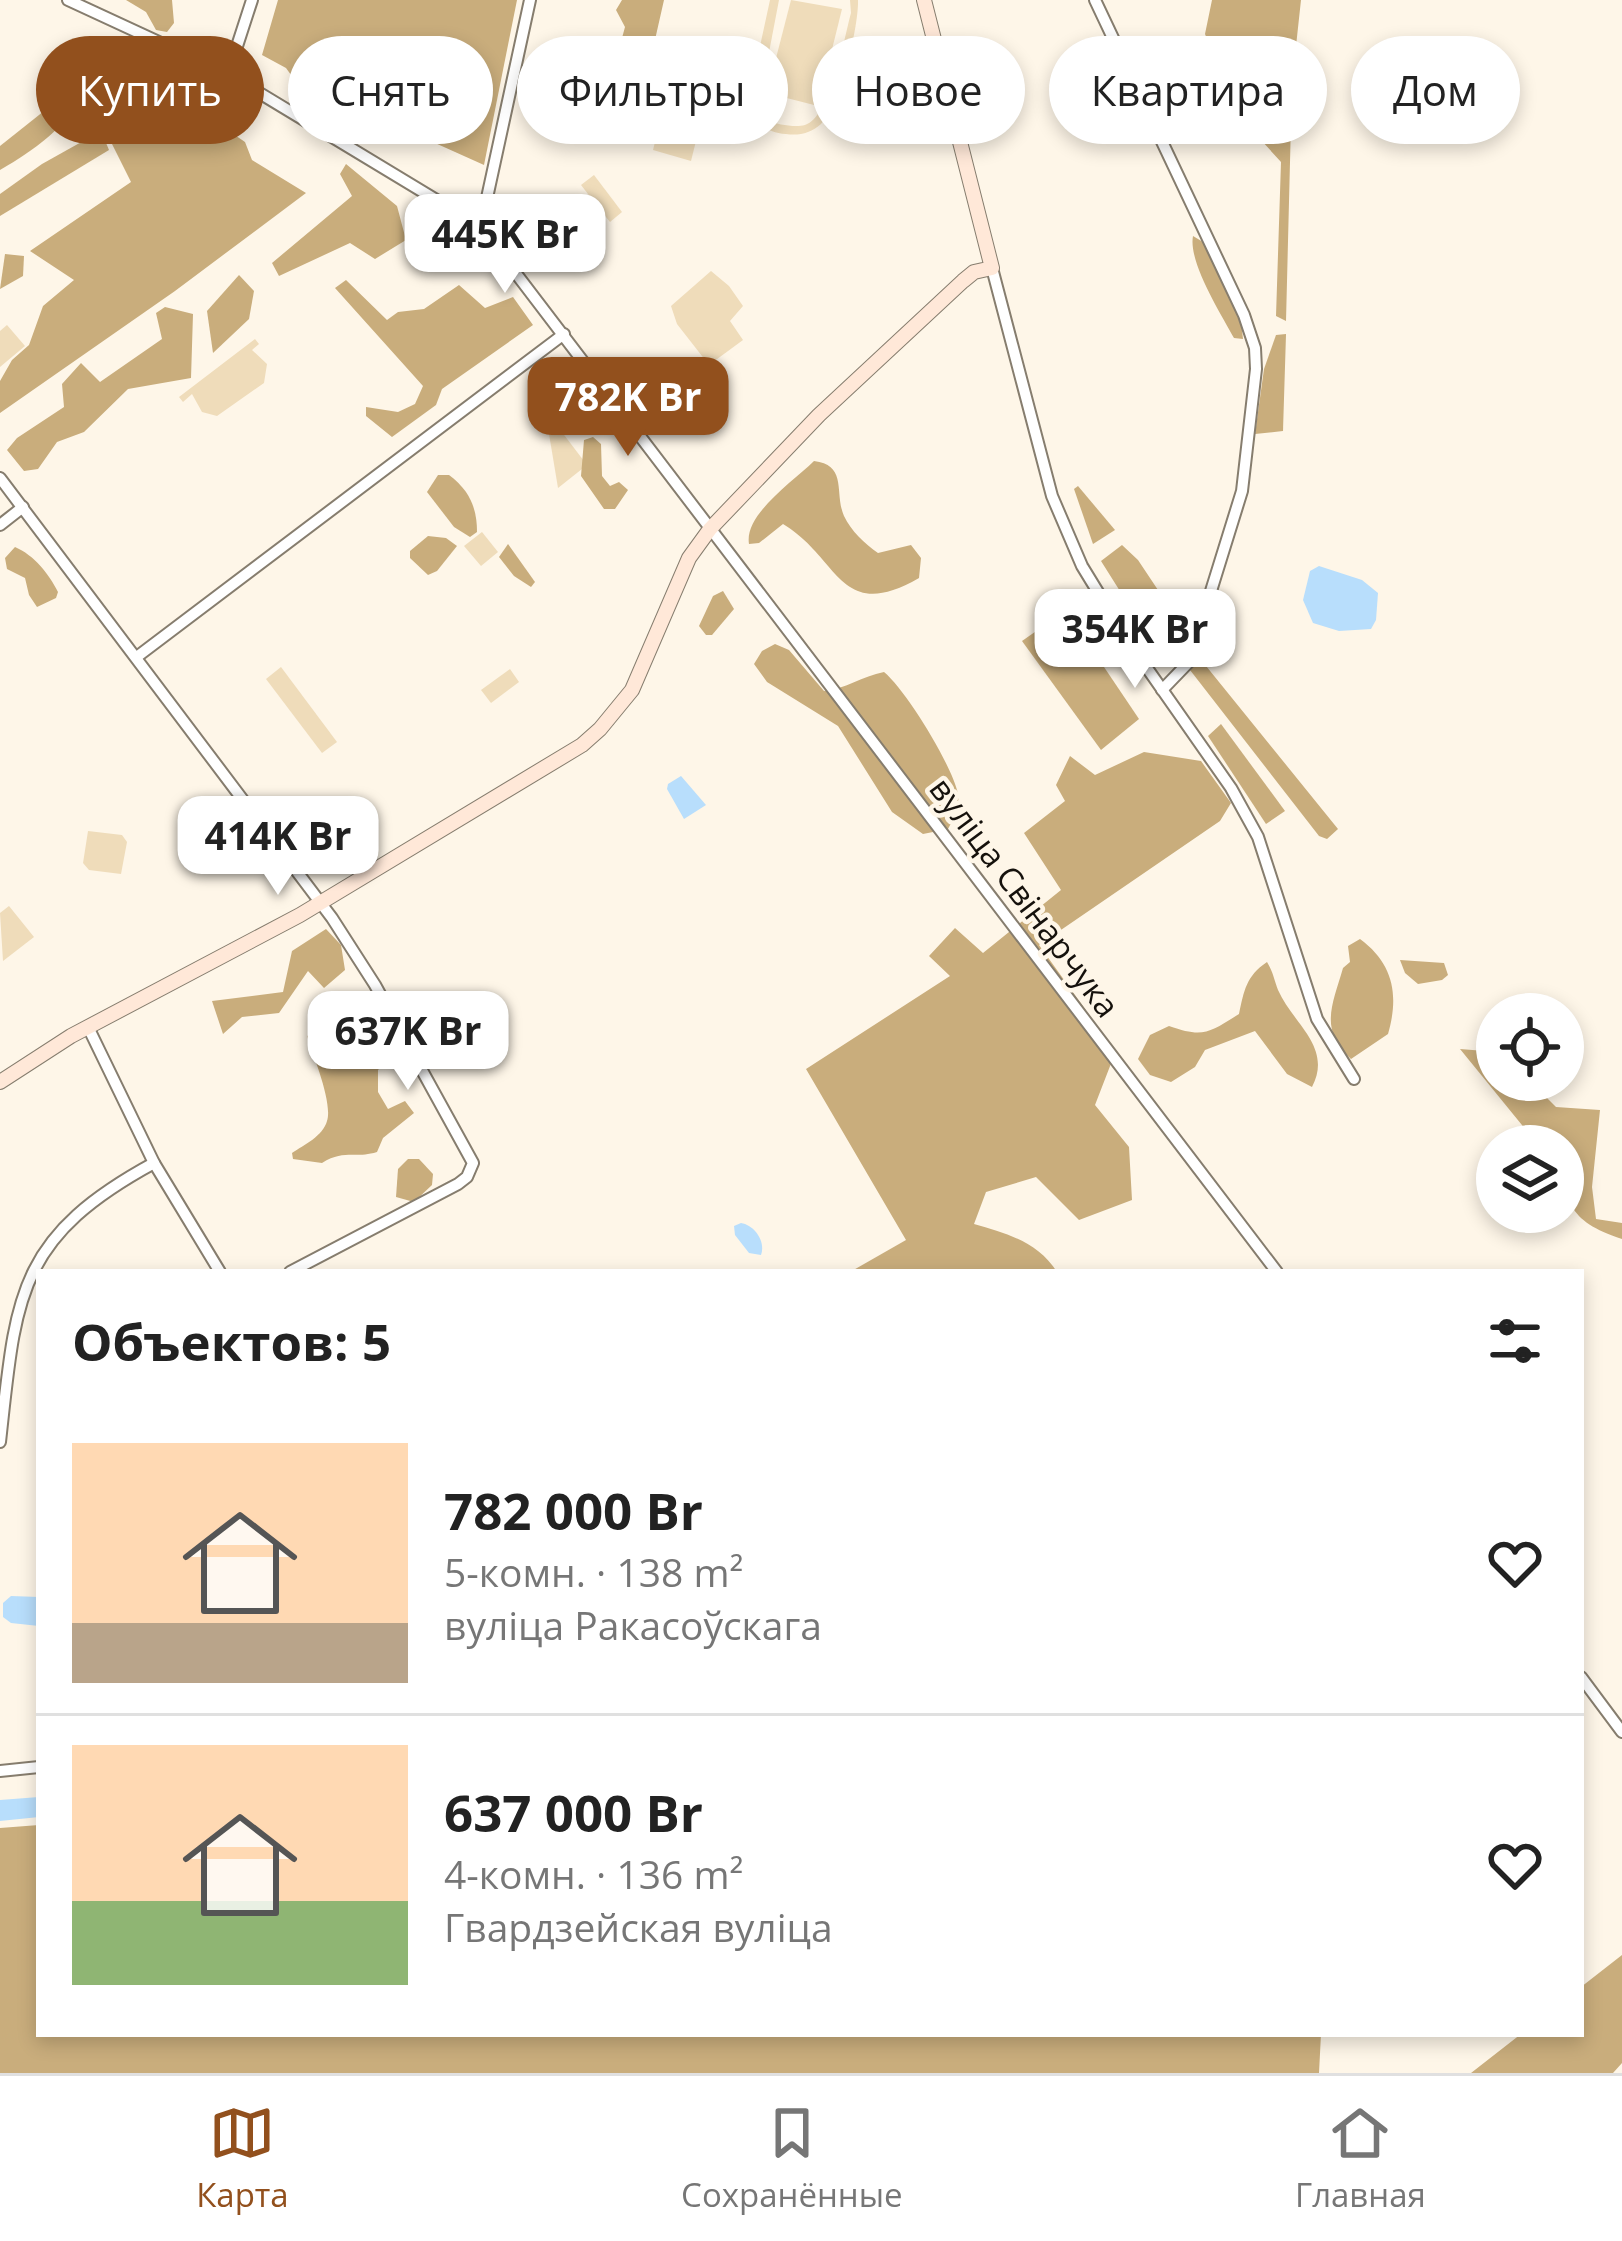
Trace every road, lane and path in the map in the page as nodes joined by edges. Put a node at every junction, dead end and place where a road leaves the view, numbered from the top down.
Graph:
1 (68, 0) edge
2 (252, 0) edge
3 (530, 0) edge
4 (924, 0) edge
5 (1095, 0) edge
6 (146, 36) edge
7 (240, 36) edge
8 (264, 96) edge
9 (480, 230) junction
10 (992, 268) junction
11 (563, 334) junction
12 (0, 478) edge
13 (23, 507) junction
14 (0, 525) edge
15 (710, 529) junction
16 (137, 656) junction
17 (1162, 690) junction
18 (321, 902) junction
19 (88, 1027) junction
20 (1354, 1079) dead end
21 (0, 1082) edge
22 (154, 1163) junction
23 (218, 1269) edge
24 (296, 1269) edge
25 (1275, 1269) edge
26 (0, 1442) edge
27 (1584, 1681) edge
28 (1622, 1732) edge
29 (36, 1767) edge
30 (0, 1771) edge

1 - 6 street, вуліца Свінарчука
2 - 7 street
3 - 9 street
4 - 10 street
5 - 17 street
8 - 9 street, вуліца Свінарчука
9 - 11 street, вуліца Свінарчука
10 - 15 street
10 - 17 street
11 - 15 street, вуліца Свінарчука
11 - 16 street
12 - 13 street
13 - 14 street
13 - 16 street
15 - 18 street
15 - 25 street, вуліца Свінарчука
16 - 18 street
17 - 20 street
18 - 19 street
18 - 24 street
19 - 21 street
19 - 22 street
22 - 23 street
22 - 26 street
27 - 28 street
29 - 30 street

